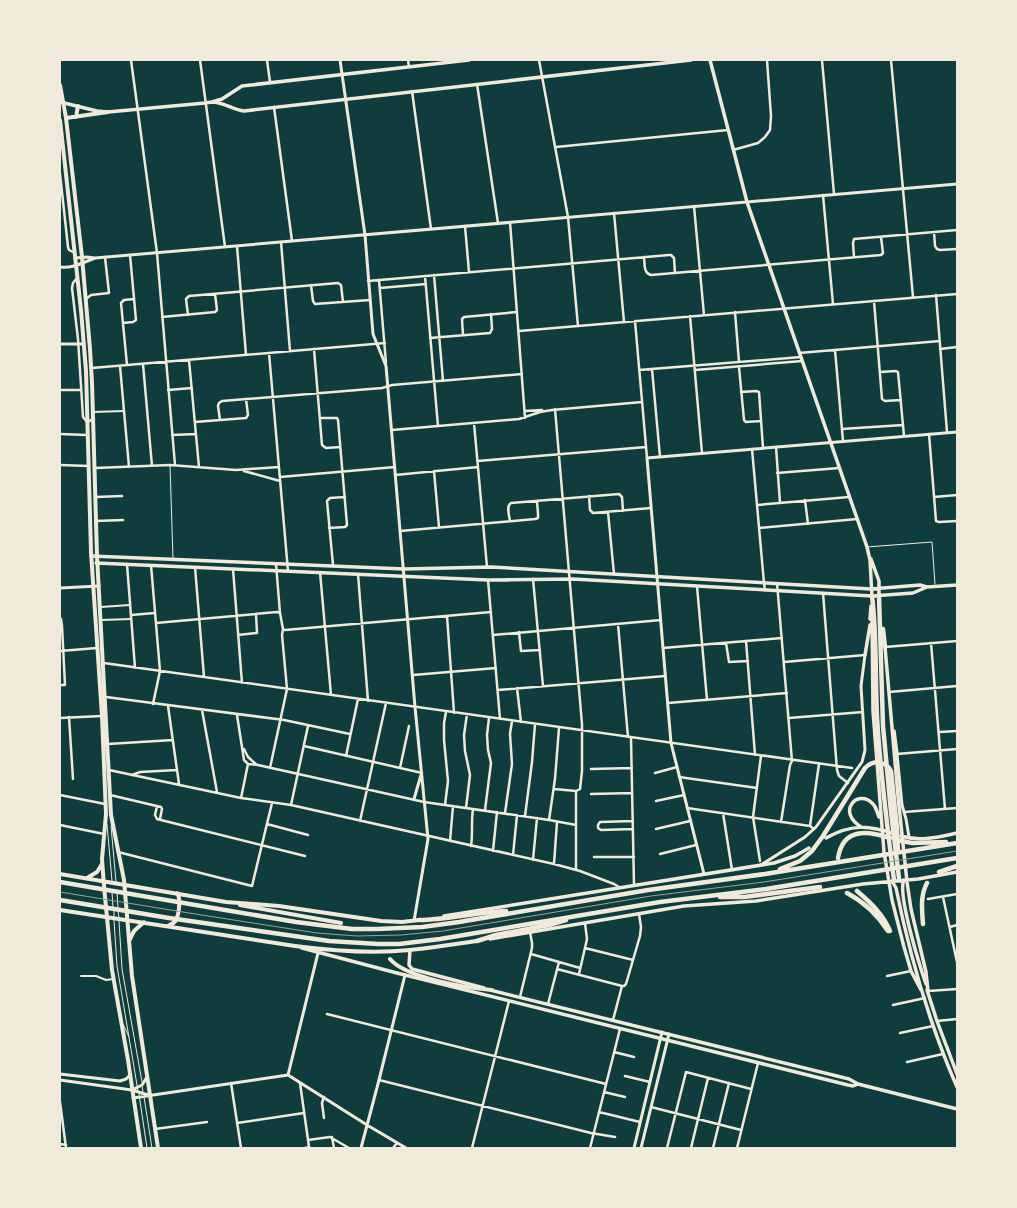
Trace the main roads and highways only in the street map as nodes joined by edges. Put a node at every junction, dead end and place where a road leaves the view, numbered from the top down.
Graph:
1 (470, 60) edge
2 (692, 60) edge
3 (710, 60) edge
4 (60, 86) edge
5 (229, 94) junction
6 (62, 102) edge
7 (212, 102) junction
8 (78, 106) junction
9 (230, 107) junction
10 (108, 112) junction
11 (76, 117) junction
12 (66, 118) junction
13 (60, 120) edge
14 (84, 344) junction
15 (90, 348) junction
16 (869, 554) junction
17 (97, 556) junction
18 (92, 559) junction
19 (98, 564) junction
20 (957, 585) edge
21 (926, 587) junction
22 (879, 588) junction
23 (871, 589) junction
24 (872, 596) junction
25 (879, 596) junction
26 (880, 612) junction
27 (885, 647) joint
28 (865, 655) road end
29 (891, 719) junction
30 (897, 754) road end
31 (881, 821) junction
32 (861, 827) junction
33 (957, 834) edge
34 (826, 838) dead end
35 (956, 843) edge
36 (809, 848) dead end
37 (838, 858) dead end
38 (957, 858) edge
39 (102, 864) junction
40 (898, 864) junction
41 (957, 866) edge
42 (939, 872) dead end
43 (957, 872) edge
44 (60, 874) edge
45 (765, 874) junction
46 (87, 878) junction
47 (902, 879) junction
48 (893, 881) junction
49 (60, 882) edge
50 (104, 883) junction
51 (927, 883) dead end
52 (124, 886) junction
53 (820, 887) dead end
54 (857, 891) dead end
55 (847, 893) dead end
56 (178, 895) junction
57 (709, 896) junction
58 (60, 900) edge
59 (226, 902) junction
60 (60, 910) edge
61 (521, 911) junction
62 (106, 915) junction
63 (575, 916) junction
64 (127, 918) junction
65 (417, 921) junction
66 (144, 922) junction
67 (341, 923) dead end
68 (923, 924) dead end
69 (168, 926) junction
70 (128, 941) junction
71 (477, 941) junction
72 (295, 946) junction
73 (410, 950) junction
74 (390, 959) dead end
75 (492, 990) junction
76 (921, 990) junction
77 (928, 991) junction
78 (730, 1050) junction
79 (724, 1055) junction
80 (766, 1058) junction
81 (759, 1063) junction
82 (796, 1066) junction
83 (790, 1071) junction
84 (957, 1073) edge
85 (858, 1084) junction
86 (957, 1087) edge
87 (957, 1109) edge
88 (141, 1148) edge
89 (158, 1148) edge

1 - 5 main road
2 - 9 main road
3 - 16 main road
4 - 6 main road
5 - 7 main road
5 - 9 main road
6 - 8 main road
6 - 12 main road
7 - 9 main road
7 - 10 main road
8 - 10 main road
8 - 11 main road
10 - 11 main road
11 - 12 main road
12 - 15 main road
13 - 14 main road
14 - 15 main road
14 - 18 main road
15 - 17 main road
16 - 22 main road
16 - 23 main road
17 - 18 main road
17 - 19 main road
17 - 23 main road
18 - 19 main road
18 - 39 main road
19 - 24 main road
19 - 52 main road
20 - 21 main road
21 - 22 main road
21 - 25 main road
22 - 23 main road
22 - 25 main road
23 - 24 main road
24 - 25 main road
24 - 28 main road
24 - 31 main road
24 - 48 highway
25 - 26 highway
26 - 27 highway
26 - 40 highway
27 - 29 main road
29 - 30 main road
29 - 77 main road
31 - 32 main road
31 - 76 main road
32 - 33 main road
32 - 34 main road
35 - 37 highway
35 - 45 highway
36 - 65 main road
38 - 57 highway
39 - 46 main road
39 - 50 main road
40 - 45 highway
40 - 47 highway
41 - 42 highway
43 - 47 main road
44 - 46 main road
45 - 61 highway
46 - 50 main road
47 - 48 main road
47 - 77 main road
48 - 71 main road
48 - 76 main road
49 - 61 highway
50 - 52 main road
50 - 62 main road
51 - 68 highway
52 - 56 main road
52 - 64 main road
53 - 57 highway
54 - 55 highway
56 - 59 main road
56 - 69 main road
57 - 63 highway
58 - 63 highway
59 - 65 main road
59 - 67 main road
60 - 62 main road
61 - 65 highway
62 - 64 main road
62 - 88 main road
63 - 71 highway
64 - 66 main road
64 - 70 main road
66 - 69 main road
66 - 70 main road
69 - 72 main road
70 - 89 main road
71 - 73 main road
72 - 73 main road
72 - 79 main road
73 - 75 main road
74 - 75 main road
75 - 78 main road
76 - 86 main road
77 - 84 main road
78 - 79 main road
78 - 80 main road
79 - 81 main road
80 - 81 main road
80 - 82 main road
81 - 83 main road
82 - 83 main road
82 - 85 main road
83 - 85 main road
85 - 87 main road

